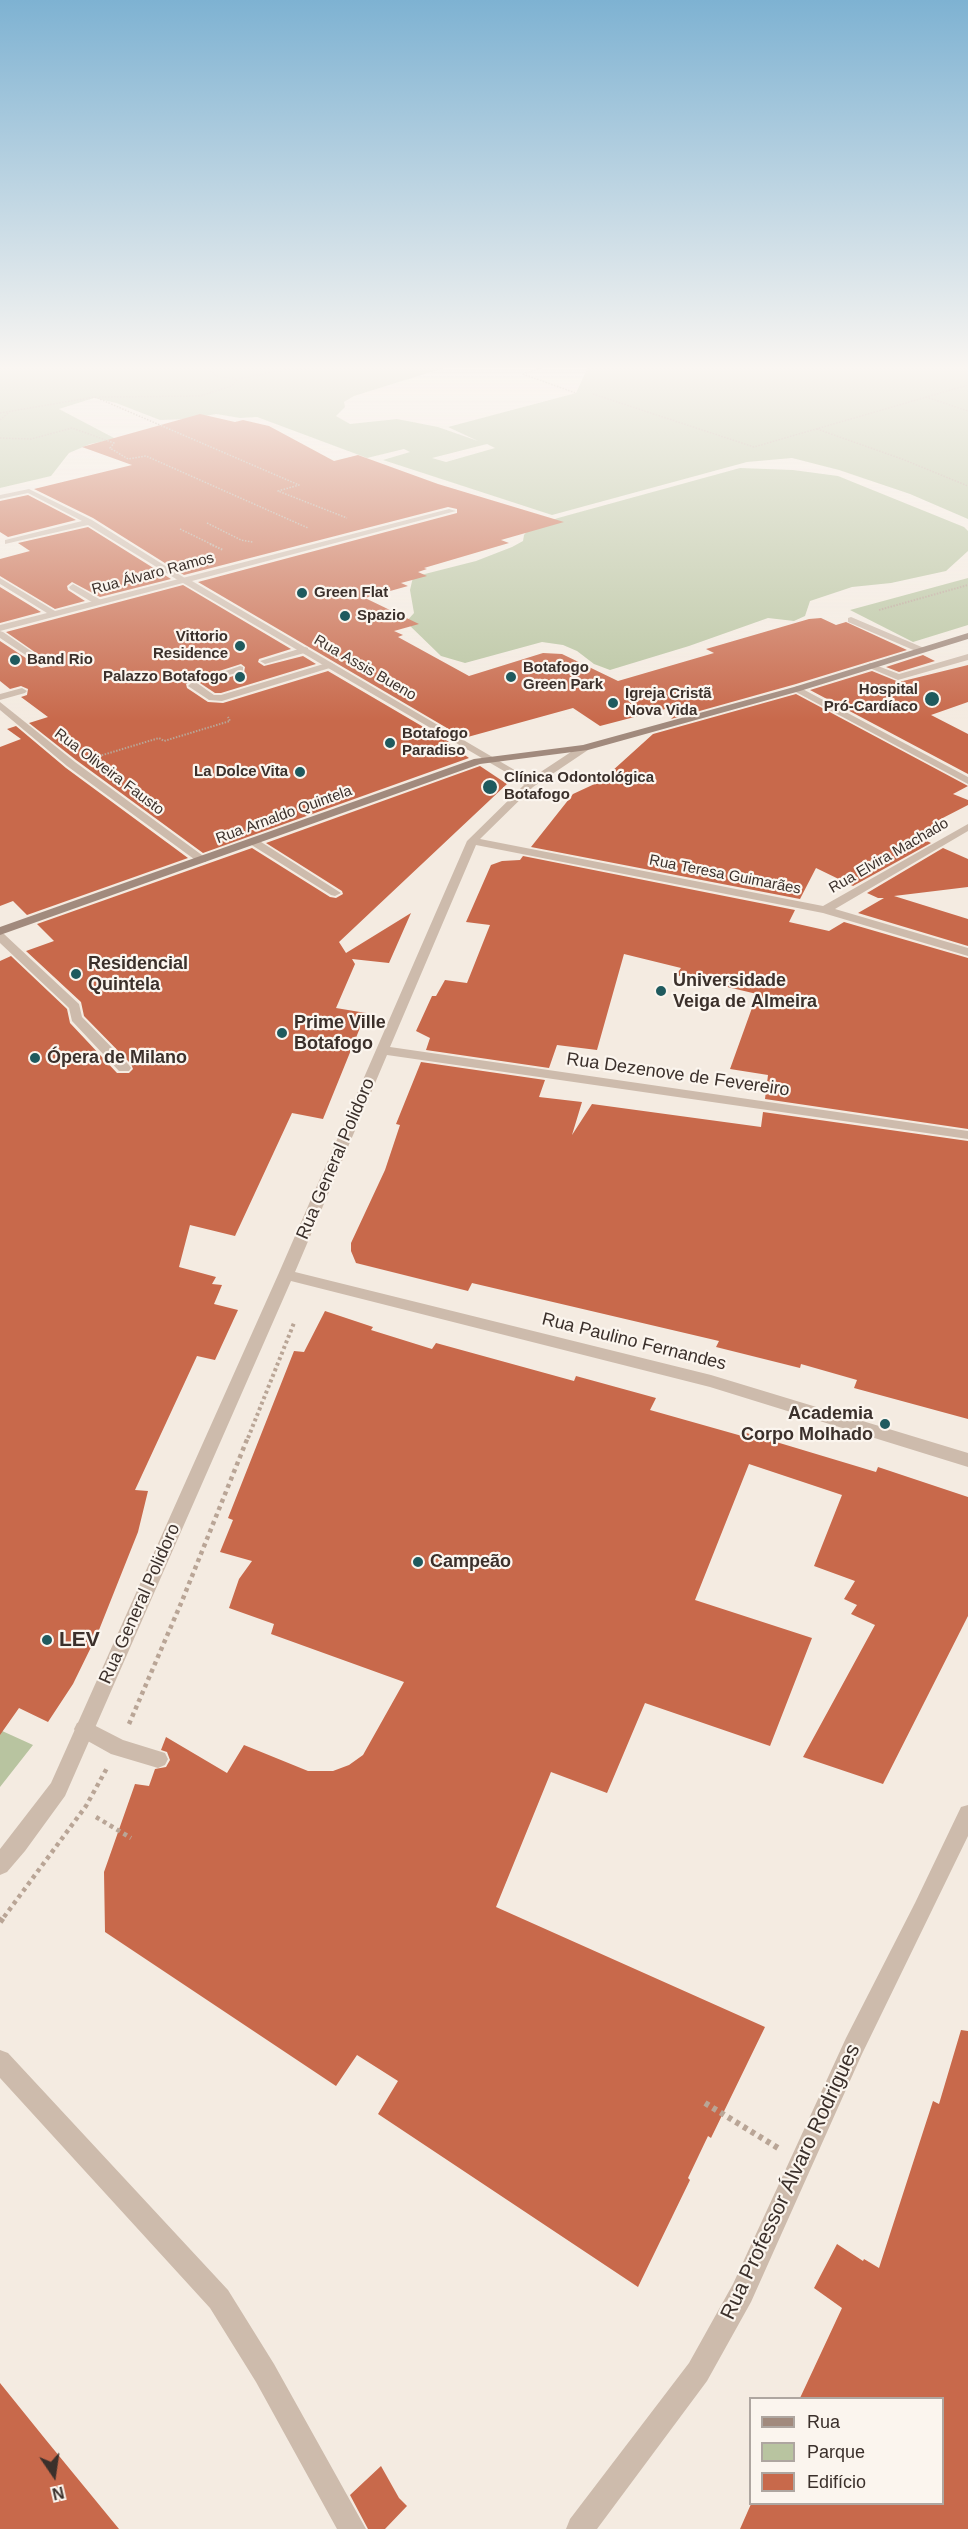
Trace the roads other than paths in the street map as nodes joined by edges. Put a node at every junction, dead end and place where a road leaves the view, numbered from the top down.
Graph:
1 (0, 496) edge
2 (452, 511) dead end
3 (89, 522) junction
4 (8, 542) dead end
5 (0, 580) edge
6 (184, 580) junction
7 (73, 587) dead end
8 (98, 602) junction
9 (54, 614) junction
10 (851, 620) dead end
11 (2, 625) edge
12 (0, 634) edge
13 (968, 636) edge
14 (305, 650) junction
15 (917, 652) junction
16 (968, 657) edge
17 (265, 661) dead end
18 (45, 664) dead end
19 (330, 665) junction
20 (870, 666) junction
21 (940, 666) junction
22 (240, 669) dead end
23 (222, 674) dead end
24 (194, 685) dead end
25 (796, 689) junction
26 (22, 691) dead end
27 (0, 697) edge
28 (0, 705) edge
29 (584, 748) junction
30 (490, 758) junction
31 (967, 780) edge
32 (528, 785) junction
33 (968, 827) edge
34 (472, 841) junction
35 (254, 842) junction
36 (202, 860) junction
37 (335, 893) dead end
38 (825, 910) junction
39 (0, 931) edge
40 (0, 938) edge
41 (968, 952) edge
42 (382, 1050) junction
43 (124, 1068) dead end
44 (968, 1135) edge
45 (286, 1275) junction
46 (968, 1460) edge
47 (84, 1729) junction
48 (158, 1759) dead end
49 (968, 1814) edge
50 (0, 1865) edge
51 (0, 2061) edge
52 (352, 2529) edge
53 (579, 2529) edge

1 - 3 street, Rua Assis Bueno
2 - 6 street, Rua Álvaro Ramos
3 - 4 street
3 - 6 street, Rua Assis Bueno
5 - 9 street
6 - 8 street, Rua Álvaro Ramos
6 - 14 street, Rua Assis Bueno
7 - 8 street
8 - 9 street, Rua Álvaro Ramos
9 - 11 street, Rua Álvaro Ramos
10 - 15 street
12 - 18 street
13 - 15 main road, Rua General Polidoro
14 - 17 street
14 - 19 street, Rua Assis Bueno
15 - 20 main road, Rua General Polidoro
15 - 21 street
16 - 21 street
19 - 24 street
19 - 30 street, Rua Assis Bueno
20 - 21 street
20 - 25 main road, Rua General Polidoro
22 - 23 street
25 - 29 main road, Rua General Polidoro
25 - 31 street
26 - 27 street
28 - 36 street, Rua Oliveira Fausto
29 - 30 main road, Rua Arnaldo Quintela
29 - 32 street, Rua General Polidoro
30 - 32 street, Rua Assis Bueno
30 - 35 main road, Rua Arnaldo Quintela
32 - 34 street, Rua General Polidoro
33 - 38 street, Rua Elvira Machado
34 - 38 street, Rua Teresa Guimarães
34 - 42 street, Rua General Polidoro
35 - 36 main road, Rua Arnaldo Quintela
35 - 37 street
36 - 39 main road, Rua Arnaldo Quintela
38 - 41 street, Rua Teresa Guimarães
40 - 43 street
42 - 44 street, Rua Dezenove de Fevereiro
42 - 45 street, Rua General Polidoro
45 - 46 street, Rua Paulino Fernandes
45 - 47 street, Rua General Polidoro
47 - 48 street
47 - 50 street, Rua General Polidoro
49 - 53 street, Rua Professor Álvaro Rodrigues
51 - 52 street

